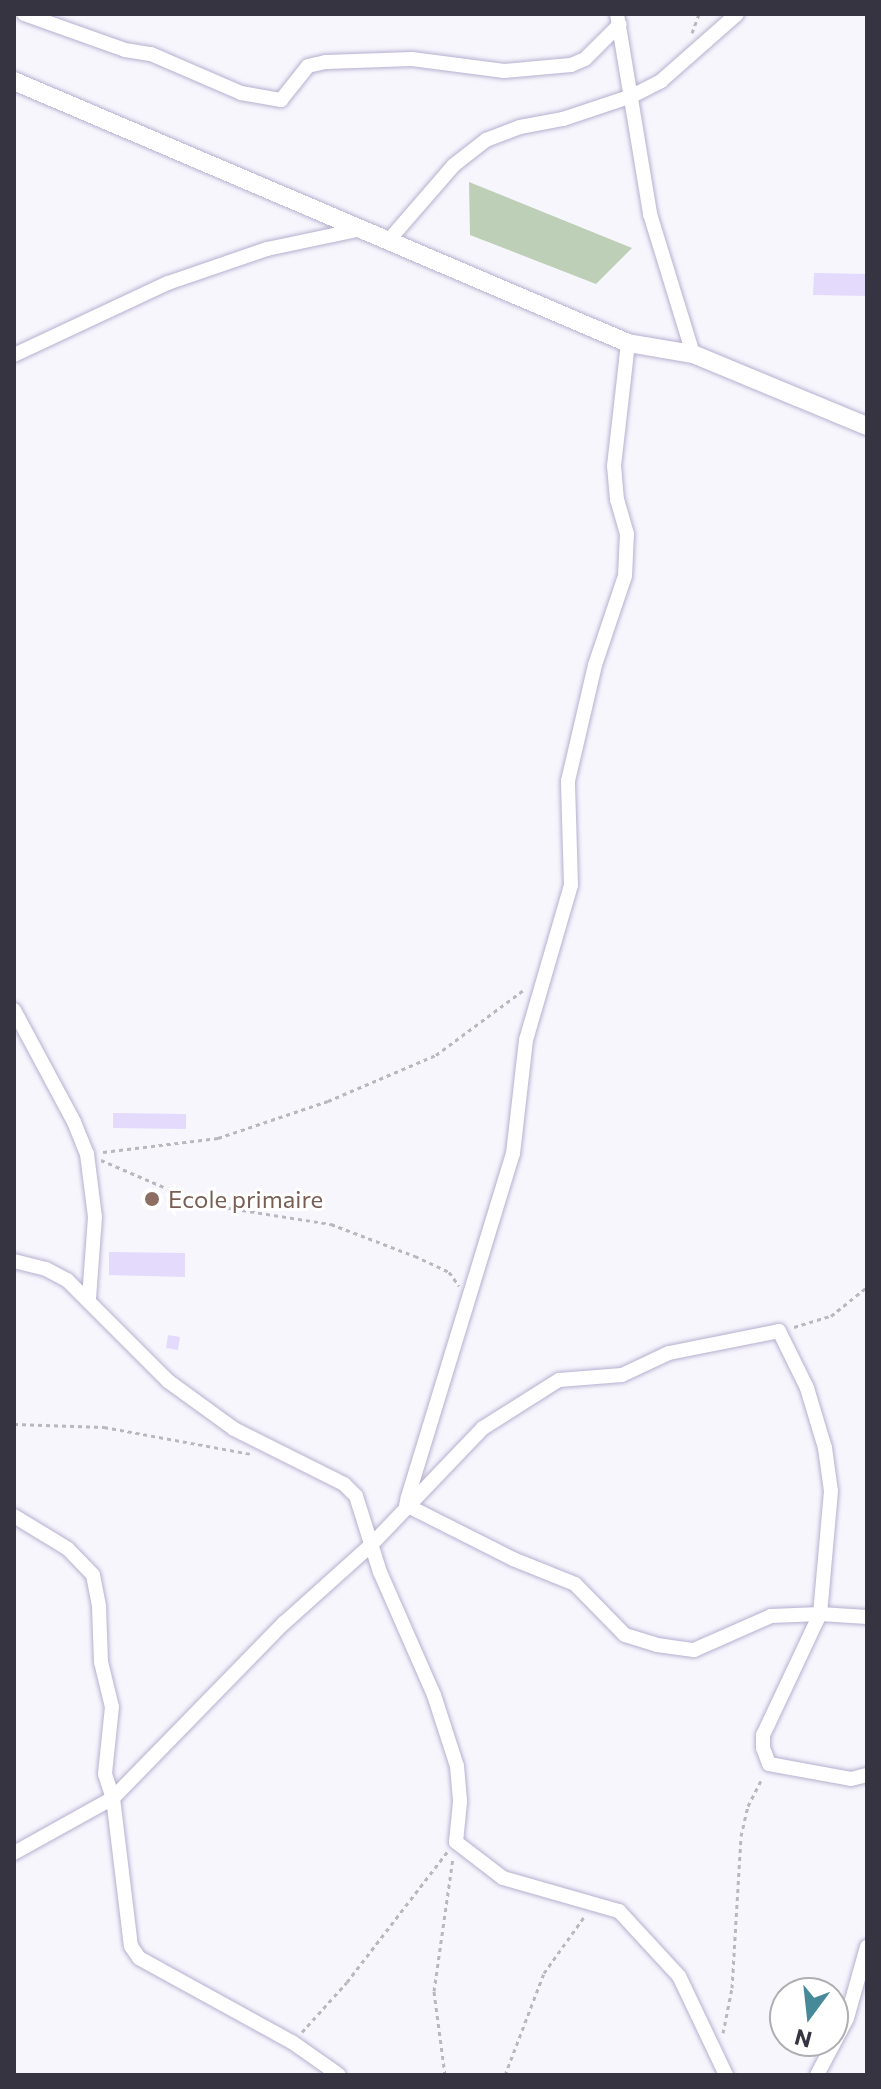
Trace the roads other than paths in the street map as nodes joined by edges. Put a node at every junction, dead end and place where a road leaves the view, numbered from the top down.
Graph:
1 (24, 14) edge
2 (737, 14) edge
3 (619, 19) edge
4 (14, 81) edge
5 (632, 96) junction
6 (362, 229) junction
7 (389, 240) junction
8 (628, 343) junction
9 (693, 354) junction
10 (14, 355) edge
11 (867, 426) edge
12 (14, 1010) edge
13 (14, 1261) edge
14 (89, 1299) junction
15 (406, 1505) junction
16 (14, 1516) edge
17 (371, 1545) junction
18 (820, 1614) junction
19 (867, 1617) edge
20 (867, 1775) edge
21 (113, 1798) junction
22 (14, 1853) edge
23 (867, 1947) edge
24 (339, 2075) edge
25 (726, 2075) edge
26 (817, 2075) edge

1 - 3 street
2 - 5 street
3 - 5 street
4 - 6 street
5 - 7 street
5 - 9 street
6 - 7 street
6 - 10 street
7 - 8 street
8 - 9 street
8 - 15 street
9 - 11 street
12 - 14 street
13 - 14 street
14 - 17 street
15 - 17 street
15 - 18 street
15 - 18 street
16 - 21 street
17 - 21 street
17 - 25 street
18 - 19 street
18 - 20 street
21 - 22 street
21 - 24 street
23 - 26 street

